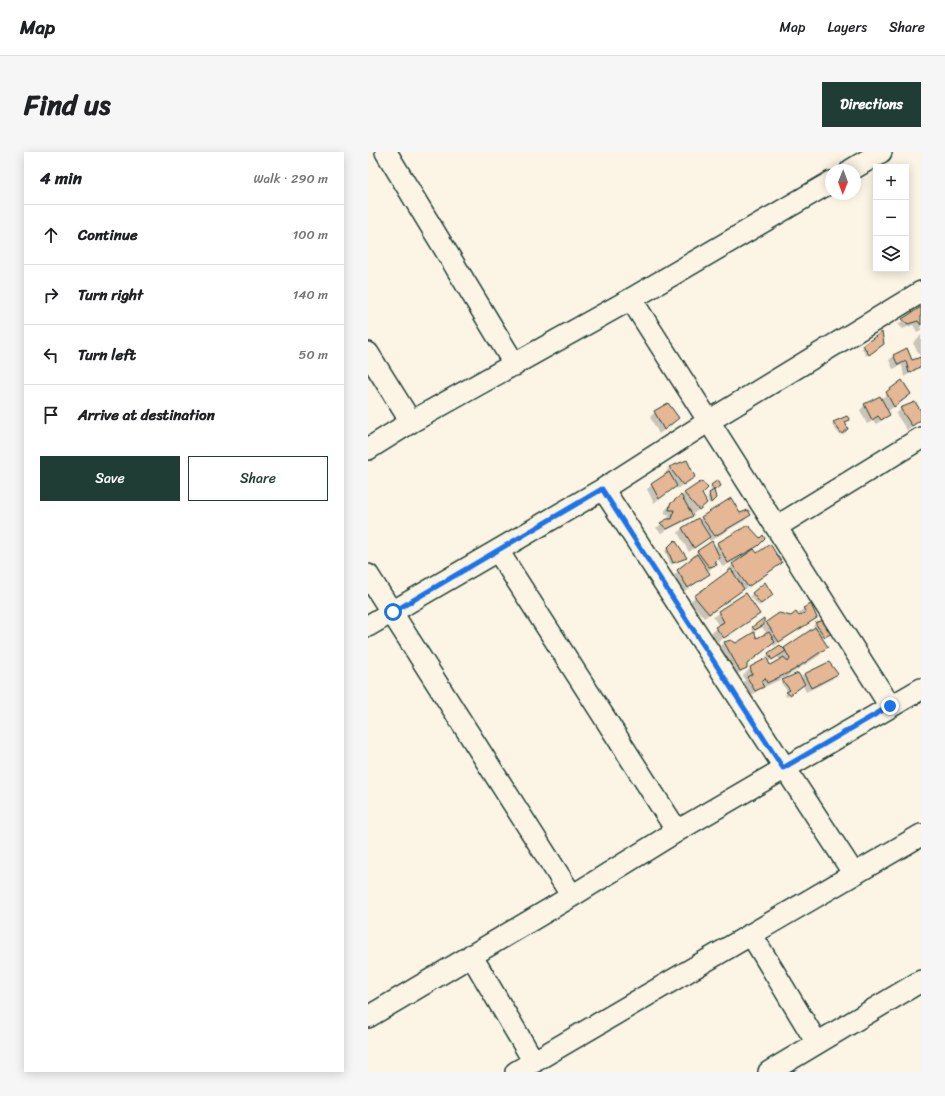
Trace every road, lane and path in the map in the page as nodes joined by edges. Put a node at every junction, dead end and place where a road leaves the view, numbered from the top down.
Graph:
1 (386, 152) edge
2 (881, 152) edge
3 (860, 164) edge
4 (825, 186) edge
5 (921, 292) edge
6 (631, 299) junction
7 (368, 353) edge
8 (515, 364) junction
9 (709, 421) junction
10 (411, 422) junction
11 (921, 438) edge
12 (368, 449) edge
13 (602, 489) junction
14 (776, 527) junction
15 (498, 551) junction
16 (368, 575) edge
17 (393, 612) junction
18 (368, 626) edge
19 (921, 689) edge
20 (890, 706) junction
21 (783, 768) junction
22 (677, 831) junction
23 (921, 834) edge
24 (854, 874) junction
25 (572, 896) junction
26 (751, 934) junction
27 (472, 955) junction
28 (921, 981) edge
29 (368, 1017) edge
30 (817, 1043) junction
31 (525, 1067) edge
32 (769, 1072) edge

1 - 8 street
2 - 3 street
4 - 6 street
5 - 9 street
6 - 8 street
6 - 9 street
7 - 10 street
8 - 10 street
9 - 13 street
9 - 14 street
10 - 12 street
11 - 14 street
13 - 15 street
13 - 21 street
14 - 20 street
15 - 17 street
15 - 22 street
16 - 17 street
17 - 18 street
17 - 25 street
19 - 20 street
20 - 21 street
21 - 22 street
21 - 24 street
22 - 25 street
23 - 24 street
24 - 26 street
25 - 27 street
26 - 30 street
26 - 31 street
27 - 29 street
27 - 31 street
28 - 30 street
30 - 32 street

